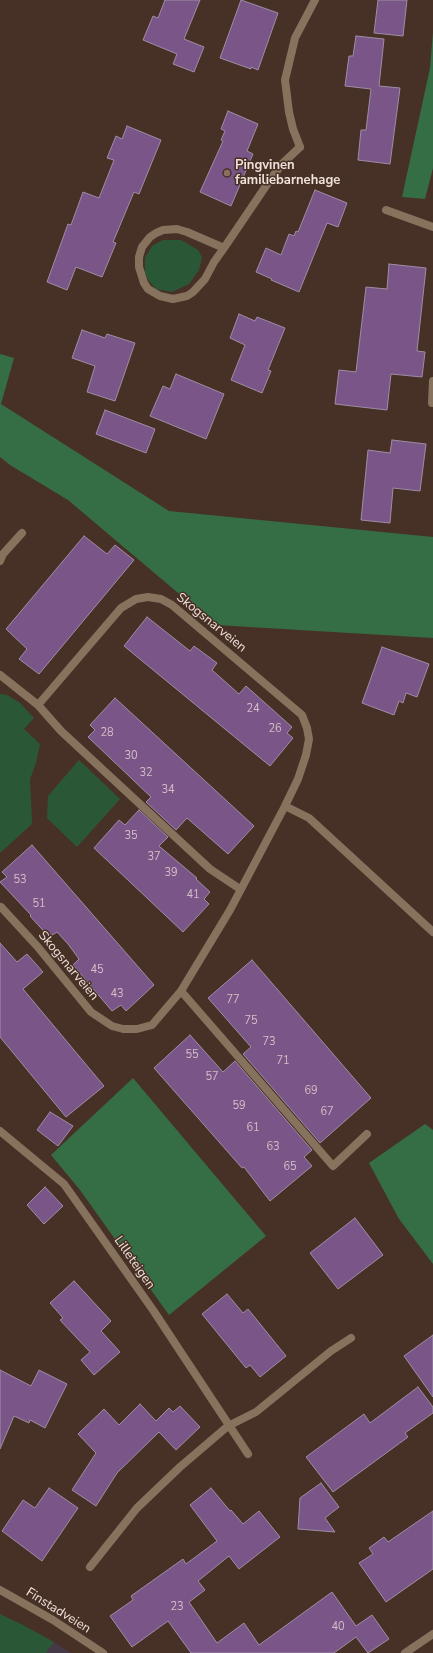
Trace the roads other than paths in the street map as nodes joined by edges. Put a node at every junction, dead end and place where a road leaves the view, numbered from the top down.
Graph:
1 (315, 0) edge
2 (386, 210) dead end
3 (433, 228) edge
4 (224, 248) junction
5 (433, 381) edge
6 (432, 403) dead end
7 (22, 533) dead end
8 (0, 561) edge
9 (0, 675) edge
10 (38, 705) junction
11 (285, 806) junction
12 (240, 889) junction
13 (1, 907) edge
14 (433, 932) edge
15 (181, 991) junction
16 (0, 1131) edge
17 (367, 1134) dead end
18 (351, 1338) dead end
19 (228, 1426) junction
20 (248, 1454) dead end
21 (90, 1567) dead end
22 (0, 1590) edge
23 (433, 1634) edge
24 (103, 1653) edge
25 (405, 1653) edge

1 - 4 street
2 - 3 street
4 - 4 street
5 - 6 street
7 - 8 street
9 - 10 street
10 - 11 street, Skogsnarveien
10 - 12 street
11 - 12 street, Skogsnarveien
11 - 14 street
12 - 15 street, Skogsnarveien
13 - 15 street, Skogsnarveien
15 - 17 street
16 - 19 street, Lilleteigen
18 - 19 street
19 - 20 street, Lilleteigen
19 - 21 street
22 - 24 street, Finstadveien
23 - 25 street

